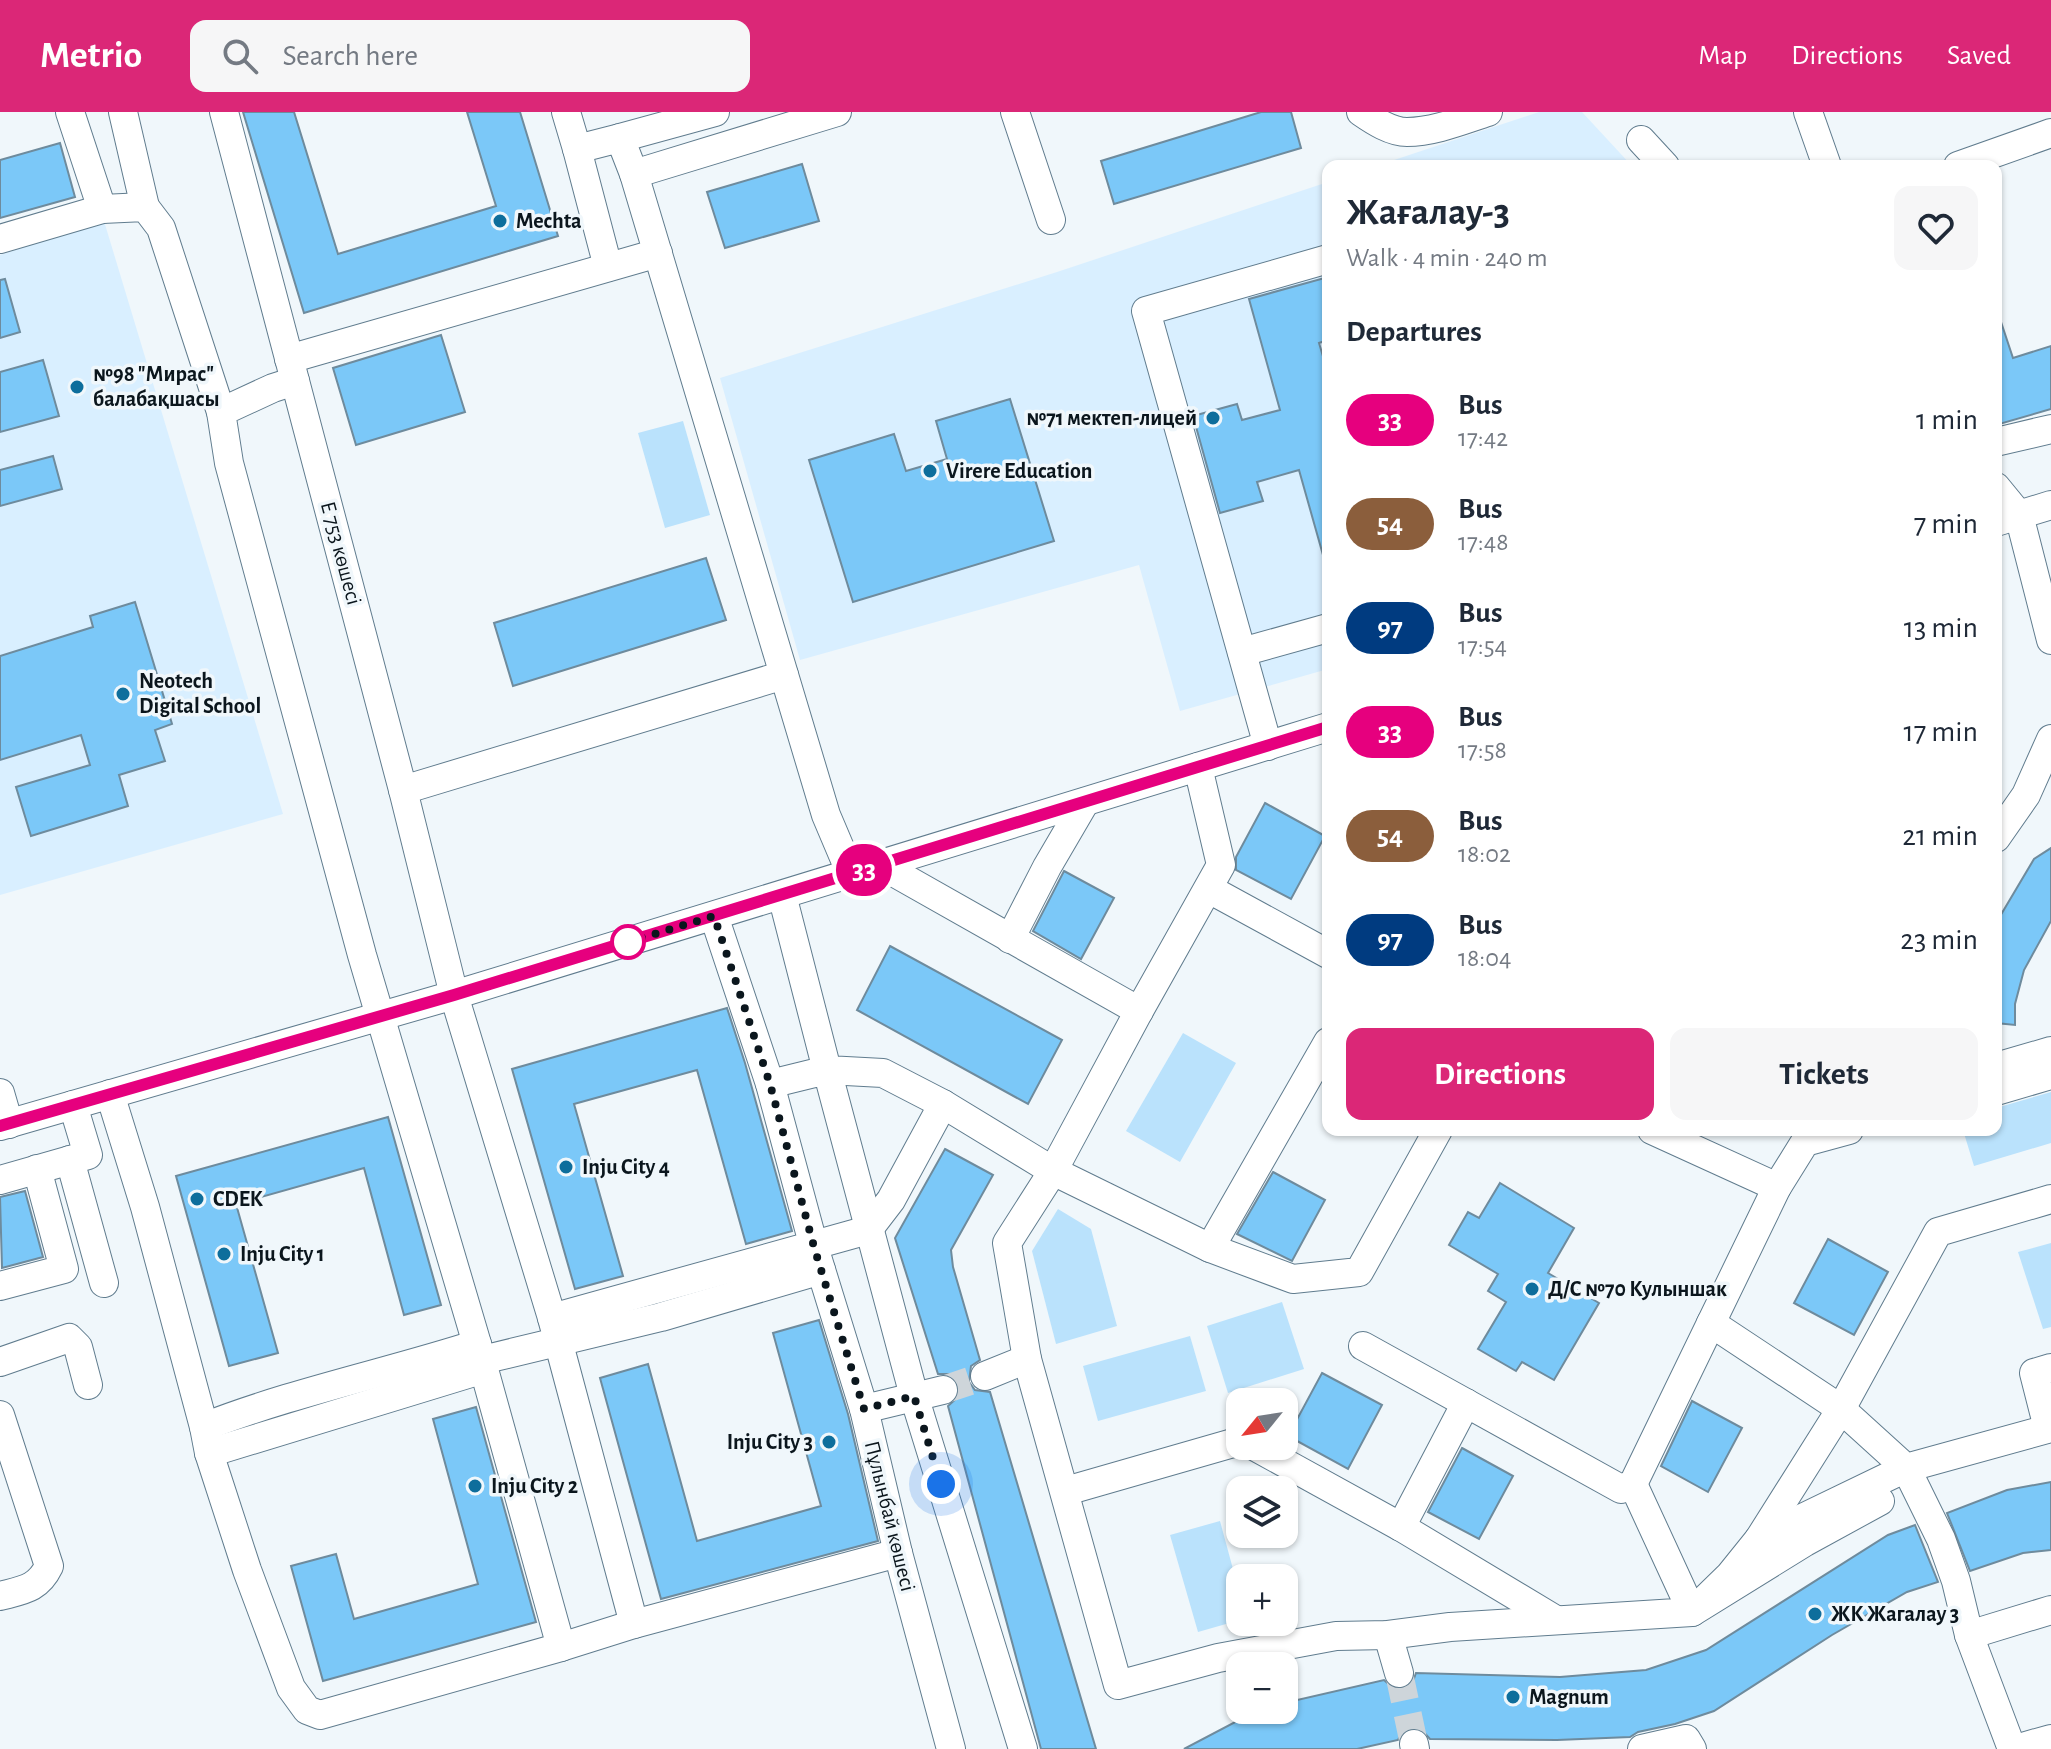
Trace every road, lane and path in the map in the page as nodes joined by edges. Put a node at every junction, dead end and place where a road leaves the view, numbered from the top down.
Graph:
1 (70, 112) edge
2 (123, 112) edge
3 (224, 112) edge
4 (566, 112) edge
5 (715, 112) edge
6 (837, 112) edge
7 (1015, 112) edge
8 (1361, 112) edge
9 (1488, 112) edge
10 (1808, 112) edge
11 (2051, 133) edge
12 (620, 138) junction
13 (1641, 140) dead end
14 (577, 149) junction
15 (1659, 160) edge
16 (1825, 160) edge
17 (1975, 160) edge
18 (634, 174) junction
19 (145, 207) junction
20 (102, 209) junction
21 (1051, 220) dead end
22 (0, 239) edge
23 (658, 253) junction
24 (1322, 261) edge
25 (608, 267) junction
26 (292, 370) junction
27 (221, 412) junction
28 (2051, 429) edge
29 (2002, 441) edge
30 (2051, 505) edge
31 (2008, 518) edge
32 (1322, 630) edge
33 (2051, 640) edge
34 (1242, 652) junction
35 (784, 675) junction
36 (1322, 732) edge
37 (2051, 739) edge
38 (1268, 746) junction
39 (1198, 767) junction
40 (403, 790) junction
41 (1085, 802) junction
42 (2002, 829) edge
43 (881, 865) junction
44 (851, 874) junction
45 (1209, 889) junction
46 (782, 895) junction
47 (714, 916) junction
48 (1010, 939) junction
49 (1322, 951) edge
50 (454, 995) junction
51 (1139, 1011) junction
52 (380, 1016) junction
53 (2051, 1051) edge
54 (1322, 1052) edge
55 (2002, 1065) edge
56 (827, 1070) junction
57 (2051, 1075) edge
58 (770, 1084) junction
59 (2002, 1089) edge
60 (0, 1093) edge
61 (110, 1094) junction
62 (943, 1104) junction
63 (73, 1105) junction
64 (4, 1125) edge
65 (1435, 1136) edge
66 (1665, 1136) edge
67 (1808, 1136) edge
68 (70, 1160) junction
69 (37, 1169) junction
70 (1053, 1171) junction
71 (0, 1180) edge
72 (1777, 1187) junction
73 (2051, 1199) edge
74 (868, 1230) junction
75 (1210, 1248) junction
76 (818, 1259) junction
77 (104, 1283) dead end
78 (0, 1286) edge
79 (653, 1290) junction
80 (661, 1317) junction
81 (1711, 1323) junction
82 (555, 1330) junction
83 (1363, 1346) dead end
84 (481, 1357) junction
85 (1027, 1359) junction
86 (0, 1362) edge
87 (2051, 1368) edge
88 (985, 1376) tunnel mouth
89 (88, 1385) dead end
90 (943, 1390) tunnel mouth
91 (308, 1391) junction
92 (914, 1396) junction
93 (1466, 1403) junction
94 (864, 1409) junction
95 (1841, 1409) junction
96 (0, 1415) edge
97 (318, 1420) junction
98 (2049, 1428) edge
99 (207, 1440) junction
100 (1226, 1445) edge
101 (1279, 1460) edge
102 (1906, 1468) junction
103 (1633, 1484) junction
104 (1066, 1491) junction
105 (1880, 1501) dead end
106 (1401, 1527) junction
107 (1759, 1539) junction
108 (898, 1553) junction
109 (0, 1596) edge
110 (2051, 1610) edge
111 (1692, 1612) junction
112 (1556, 1620) junction
113 (634, 1624) junction
114 (1388, 1635) junction
115 (1969, 1635) junction
116 (561, 1647) junction
117 (1399, 1673) tunnel mouth
118 (2051, 1742) edge
119 (951, 1749) edge
120 (1023, 1749) edge
121 (1642, 1749) edge
122 (1692, 1749) edge
123 (2012, 1749) edge
124 (2026, 1749) edge

1 - 20 street
2 - 19 street
3 - 26 street, Е 753 көшесі
4 - 14 street
5 - 12 street
6 - 18 street
7 - 21 street
8 - 9 street
10 - 16 street
11 - 17 street
12 - 14 street
12 - 18 street
13 - 15 street
14 - 25 street
18 - 23 street
19 - 20 street
19 - 27 street
20 - 22 street
23 - 25 street
23 - 35 street
24 - 34 street
25 - 26 street
26 - 27 street
26 - 40 street, Е 753 көшесі
27 - 52 street
28 - 29 street
30 - 31 street
31 - 33 street
32 - 34 street
34 - 38 street
35 - 40 street
35 - 44 street
36 - 38 street
37 - 42 street
38 - 39 street
39 - 41 street
39 - 45 street
40 - 50 street, Е 753 көшесі
41 - 43 street
41 - 48 street
43 - 44 street
43 - 48 street
44 - 46 street
45 - 49 street
45 - 51 street
46 - 47 street
46 - 56 street
47 - 50 street
47 - 58 street, Пұлынбай көшесі
48 - 51 street
50 - 52 street
50 - 82 street, Е 753 көшесі
51 - 70 street
52 - 61 street
52 - 84 street
53 - 55 street
54 - 75 street
56 - 58 street
56 - 62 street
56 - 74 street
57 - 59 street
58 - 76 street, Пұлынбай көшесі
60 - 64 street
61 - 63 street
61 - 99 street
62 - 70 street
62 - 74 street
63 - 64 street
63 - 68 street
65 - 75 street
66 - 72 street
67 - 72 street
68 - 69 street
68 - 77 street
69 - 71 street
69 - 78 street
70 - 75 street
70 - 85 street
72 - 81 street
73 - 95 street
74 - 76 street
74 - 92 street
76 - 79 street
76 - 80 street
76 - 94 street, Пұлынбай көшесі
79 - 80 street
79 - 82 street
80 - 82 street
81 - 95 street
81 - 103 street
82 - 84 street
82 - 113 street, Е 753 көшесі
83 - 93 street
84 - 91 street
84 - 97 street
84 - 116 street
85 - 88 street
85 - 104 street
86 - 89 street
87 - 98 street
90 - 92 street
91 - 97 street
91 - 99 street
92 - 94 street
92 - 120 street
93 - 103 street
93 - 106 street
94 - 108 street, Пұлынбай көшесі
95 - 102 street
95 - 107 street
96 - 109 street
97 - 99 street
98 - 102 street
99 - 116 street
100 - 104 street
101 - 106 street
102 - 107 street
102 - 115 street
103 - 111 street
104 - 114 street
105 - 111 street
106 - 112 street
107 - 111 street
108 - 113 street
108 - 119 street, Пұлынбай көшесі
110 - 115 street
111 - 112 street
112 - 114 street
113 - 116 street
114 - 117 street
115 - 123 street
118 - 124 main road
121 - 122 street

